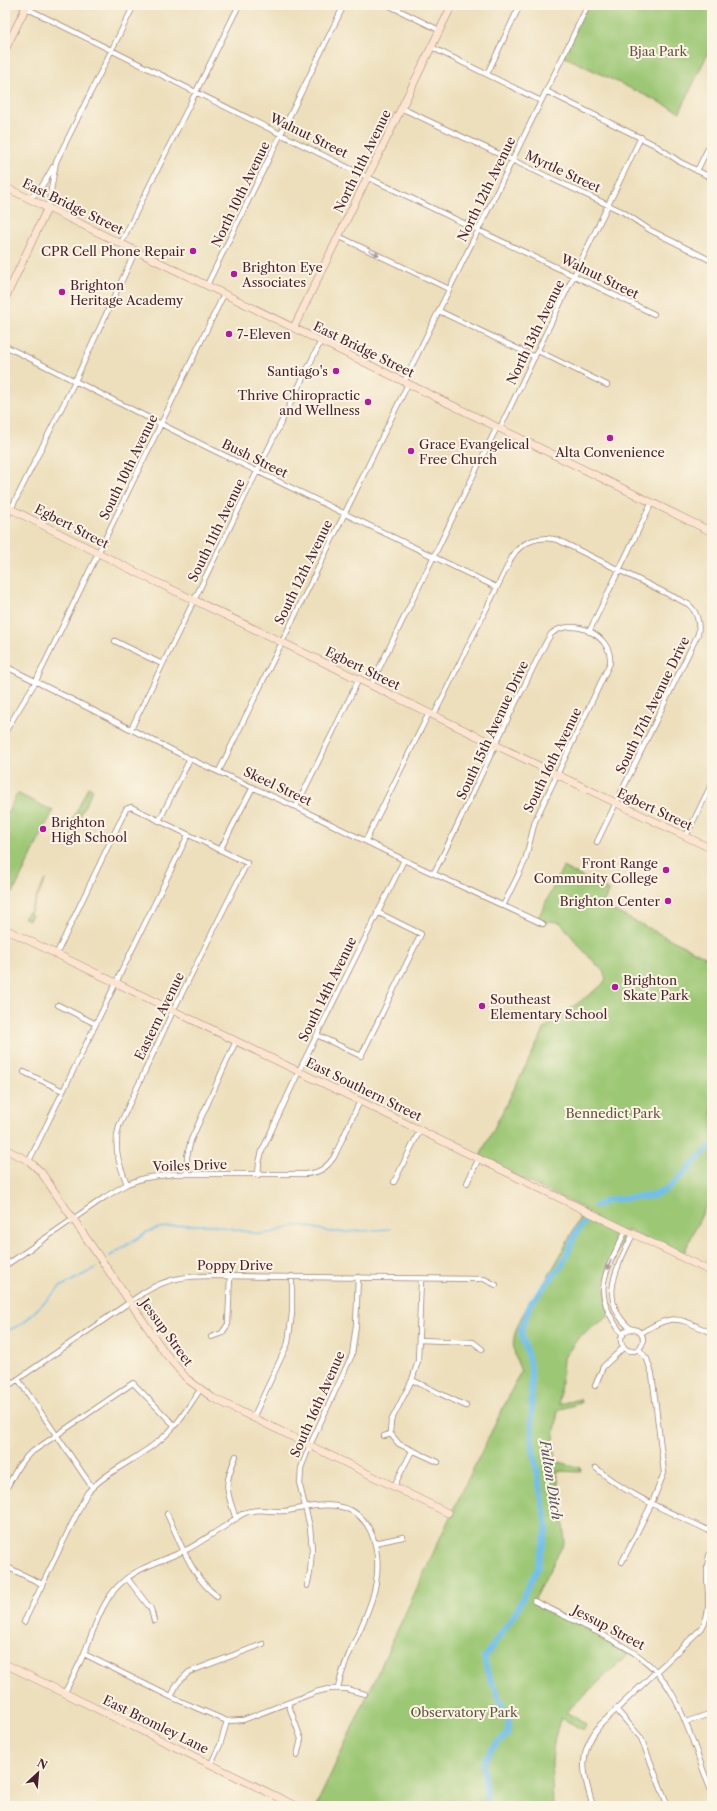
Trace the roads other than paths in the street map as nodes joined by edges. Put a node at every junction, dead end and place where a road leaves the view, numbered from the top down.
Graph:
1 (134, 5) edge
2 (239, 5) edge
3 (344, 5) edge
4 (388, 5) edge
5 (452, 5) edge
6 (520, 5) edge
7 (588, 5) edge
8 (24, 6) edge
9 (439, 30) junction
10 (431, 47) junction
11 (5, 50) edge
12 (112, 50) junction
13 (487, 74) junction
14 (546, 91) junction
15 (197, 92) junction
16 (541, 101) junction
17 (401, 108) junction
18 (281, 134) junction
19 (641, 138) junction
20 (712, 140) edge
21 (512, 160) junction
22 (56, 162) junction
23 (697, 171) junction
24 (367, 177) junction
25 (712, 178) edge
26 (5, 186) edge
27 (29, 198) junction
28 (609, 205) junction
29 (48, 207) junction
30 (478, 230) junction
31 (338, 236) junction
32 (121, 243) junction
33 (136, 250) junction
34 (712, 261) edge
35 (575, 275) junction
36 (207, 285) junction
37 (449, 289) junction
38 (224, 294) junction
39 (5, 298) edge
40 (439, 311) junction
41 (654, 314) dead end
42 (294, 327) junction
43 (321, 341) junction
44 (5, 346) edge
45 (538, 351) junction
46 (535, 356) junction
47 (75, 380) junction
48 (406, 383) junction
49 (607, 385) dead end
50 (161, 424) junction
51 (499, 428) junction
52 (258, 471) junction
53 (652, 502) junction
54 (8, 508) edge
55 (344, 513) junction
56 (5, 521) edge
57 (712, 532) edge
58 (99, 553) junction
59 (434, 557) junction
60 (620, 569) junction
61 (496, 587) junction
62 (194, 599) junction
63 (589, 632) junction
64 (114, 641) dead end
65 (281, 641) junction
66 (162, 664) junction
67 (5, 666) edge
68 (359, 679) junction
69 (36, 681) junction
70 (371, 684) junction
71 (431, 714) junction
72 (130, 729) junction
73 (5, 732) edge
74 (495, 744) junction
75 (190, 759) junction
76 (219, 771) junction
77 (556, 774) junction
78 (712, 783) edge
79 (253, 787) junction
80 (616, 803) junction
81 (296, 807) junction
82 (159, 821) junction
83 (188, 835) junction
84 (686, 836) junction
85 (366, 840) junction
86 (597, 842) dead end
87 (712, 849) edge
88 (220, 850) junction
89 (404, 860) junction
90 (434, 873) junction
91 (503, 906) junction
92 (377, 912) junction
93 (542, 924) dead end
94 (5, 929) edge
95 (56, 955) junction
96 (114, 983) junction
97 (58, 1005) dead end
98 (173, 1011) junction
99 (96, 1024) junction
100 (317, 1034) junction
101 (236, 1041) junction
102 (299, 1071) junction
103 (24, 1072) dead end
104 (63, 1091) junction
105 (360, 1101) junction
106 (420, 1130) junction
107 (5, 1149) edge
108 (479, 1158) junction
109 (29, 1160) junction
110 (187, 1174) junction
111 (258, 1175) junction
112 (394, 1182) dead end
113 (467, 1183) dead end
114 (127, 1184) junction
115 (73, 1219) junction
116 (626, 1230) junction
117 (633, 1234) junction
118 (5, 1266) edge
119 (712, 1272) edge
120 (230, 1276) junction
121 (292, 1276) junction
122 (358, 1278) junction
123 (421, 1279) junction
124 (496, 1285) dead end
125 (131, 1302) junction
126 (631, 1329) junction
127 (641, 1333) junction
128 (712, 1333) edge
129 (623, 1335) junction
130 (211, 1337) dead end
131 (419, 1340) junction
132 (624, 1347) junction
133 (482, 1349) dead end
134 (638, 1349) junction
135 (18, 1379) junction
136 (412, 1380) junction
137 (595, 1386) dead end
138 (5, 1388) edge
139 (200, 1390) junction
140 (466, 1406) dead end
141 (253, 1418) junction
142 (174, 1425) junction
143 (390, 1434) junction
144 (57, 1435) junction
145 (384, 1436) dead end
146 (310, 1445) junction
147 (412, 1450) junction
148 (236, 1456) dead end
149 (438, 1462) dead end
150 (596, 1468) dead end
151 (394, 1486) junction
152 (92, 1487) junction
153 (5, 1491) edge
154 (652, 1503) junction
155 (305, 1507) junction
156 (448, 1513) dead end
157 (167, 1514) dead end
158 (236, 1519) junction
159 (712, 1532) edge
160 (403, 1537) dead end
161 (375, 1543) junction
162 (712, 1548) edge
163 (185, 1550) junction
164 (622, 1562) dead end
165 (5, 1566) edge
166 (127, 1578) junction
167 (42, 1584) junction
168 (307, 1586) dead end
169 (216, 1596) dead end
170 (534, 1601) dead end
171 (154, 1621) dead end
172 (24, 1622) dead end
173 (263, 1644) dead end
174 (84, 1654) junction
175 (5, 1664) edge
176 (656, 1671) junction
177 (338, 1688) junction
178 (65, 1692) junction
179 (365, 1694) dead end
180 (170, 1697) junction
181 (288, 1703) junction
182 (616, 1709) junction
183 (712, 1713) edge
184 (227, 1721) junction
185 (686, 1722) junction
186 (297, 1756) dead end
187 (211, 1764) junction
188 (712, 1793) edge
189 (296, 1806) edge
190 (593, 1806) edge
191 (668, 1806) edge

1 - 12 street
2 - 15 street
3 - 18 street, North 10th Avenue
4 - 9 street
5 - 9 street, North 11th Avenue
6 - 13 street
7 - 14 street, North 12th Avenue
8 - 11 street
8 - 12 street, Walnut Street
9 - 10 street, North 11th Avenue
10 - 13 street
10 - 17 street, North 11th Avenue
12 - 15 street, Walnut Street
12 - 22 street
13 - 16 street
14 - 16 street, North 12th Avenue
14 - 19 street
15 - 18 street, Walnut Street
15 - 32 street
16 - 21 street, North 12th Avenue
17 - 21 street, Myrtle Street
17 - 24 street, North 11th Avenue
18 - 24 street, Walnut Street
18 - 36 street, North 10th Avenue
19 - 23 street
19 - 28 street, North 13th Avenue
20 - 23 street
21 - 28 street, Myrtle Street
21 - 30 street, North 12th Avenue
22 - 27 street
22 - 29 street
23 - 25 street
24 - 30 street, Walnut Street
24 - 31 street, North 11th Avenue
26 - 27 street, East Bridge Street
27 - 29 street, East Bridge Street
28 - 34 street, Myrtle Street
28 - 35 street, North 13th Avenue
29 - 32 street, East Bridge Street
29 - 39 street
30 - 35 street, Walnut Street
30 - 37 street, North 12th Avenue
31 -> 37 street
31 - 42 street, North 11th Avenue
32 - 33 street, East Bridge Street
33 - 36 street, East Bridge Street
33 - 47 street
35 - 41 street, Walnut Street
35 - 45 street, North 13th Avenue
36 - 38 street, East Bridge Street
37 - 40 street, North 12th Avenue
38 - 42 street, East Bridge Street
38 - 50 street, South 10th Avenue
40 - 46 street
40 - 48 street, North 12th Avenue
42 - 43 street, East Bridge Street
43 - 48 street, East Bridge Street
43 - 52 street, South 11th Avenue
44 - 47 street, Bush Street
45 - 46 street, North 13th Avenue
45 - 49 street
46 - 51 street, North 13th Avenue
47 - 50 street, Bush Street
47 - 54 street
48 - 51 street, East Bridge Street
48 - 55 street, South 12th Avenue
50 - 52 street, Bush Street
50 - 58 street, South 10th Avenue
51 - 53 street, East Bridge Street
51 - 59 street, North 13th Avenue
52 - 55 street, Bush Street
52 - 62 street, South 11th Avenue
53 - 57 street, East Bridge Street
53 - 60 street
54 - 56 street
54 - 58 street, Egbert Street
55 - 59 street, Bush Street
55 - 65 street, South 12th Avenue
58 - 62 street, Egbert Street
58 - 69 street, South 10th Avenue
59 - 61 street, Bush Street
59 - 70 street, North 13th Avenue
60 - 61 street, South 17th Avenue Drive
60 - 63 street
60 - 80 street, South 17th Avenue Drive
61 - 71 street, South 17th Avenue Drive
62 - 65 street, Egbert Street
62 - 66 street, South 11th Avenue
63 - 74 street, South 15th Avenue Drive
63 - 77 street, South 16th Avenue
64 - 66 street
65 - 68 street, Egbert Street
65 - 76 street, South 12th Avenue
66 - 72 street, South 11th Avenue
67 - 69 street, Skeel Street
68 - 70 street, Egbert Street
68 - 81 street
69 - 72 street, Skeel Street
69 - 73 street, South 10th Avenue
70 - 71 street, Egbert Street
71 - 74 street, Egbert Street
71 - 85 street, South 17th Avenue Drive
72 - 75 street, Skeel Street
74 - 77 street, Egbert Street
74 - 90 street, South 15th Avenue Drive
75 - 76 street, Skeel Street
75 - 82 street
76 - 79 street, Skeel Street
77 - 80 street, Egbert Street
77 - 91 street, South 16th Avenue
78 - 84 street
79 - 81 street, Skeel Street
79 - 88 street
80 - 84 street, Egbert Street
80 - 86 street, South 17th Avenue Drive
81 - 85 street, Skeel Street
82 - 83 street
82 - 95 street
83 - 88 street
83 - 96 street
84 - 87 street, Egbert Street
85 - 89 street, Skeel Street
88 - 98 street, Eastern Avenue
89 - 90 street, Skeel Street
89 - 92 street, South 14th Avenue
90 - 91 street, Skeel Street
91 - 93 street, Skeel Street
92 - 100 street, South 14th Avenue
92 - 100 street
94 - 95 street, East Southern Street
95 - 96 street, East Southern Street
96 - 98 street, East Southern Street
96 - 99 street
97 - 99 street
98 - 101 street, East Southern Street
98 - 114 street, Eastern Avenue
99 - 104 street
100 - 102 street, South 14th Avenue
101 - 102 street, East Southern Street
101 - 110 street
102 - 105 street, East Southern Street
102 - 111 street, South 14th Avenue
103 - 104 street
104 - 109 street
105 - 106 street, East Southern Street
105 - 111 street, Voiles Drive
106 - 108 street, East Southern Street
106 - 112 street
107 - 109 street, Jessup Street
108 - 113 street
108 - 116 street, East Southern Street
109 - 115 street, Jessup Street
110 - 111 street, Voiles Drive
110 - 114 street, Voiles Drive
114 - 115 street, Voiles Drive
115 - 118 street, Voiles Drive
115 - 125 street, Jessup Street
116 - 117 street, East Southern Street
116 -> 129 street
117 - 119 street, East Southern Street
117 - 126 street
120 - 121 street, Poppy Drive
120 - 125 street, Poppy Drive
120 - 130 street
121 - 122 street, Poppy Drive
121 - 141 street
122 - 123 street, Poppy Drive
122 - 146 street, South 16th Avenue
123 - 124 street, Poppy Drive
123 - 131 street
125 - 135 street, Poppy Drive
125 - 139 street, Jessup Street
126 - 127 street
126 - 129 street
127 - 128 street
127 - 134 street
129 - 132 street
131 - 133 street
131 - 136 street
132 - 134 street
132 - 137 street
134 - 154 street
135 - 138 street, Poppy Drive
135 - 144 street
136 - 140 street
136 - 143 street
139 - 141 street, Jessup Street
139 - 142 street
141 - 146 street, Jessup Street
142 - 144 street
142 - 152 street
143 - 145 street
143 - 147 street
144 - 152 street
144 - 153 street
146 - 151 street, Jessup Street
146 - 155 street, South 16th Avenue
147 - 149 street
147 - 151 street
148 - 158 street
150 - 154 street
151 - 156 street, Jessup Street
152 - 167 street
154 - 159 street
154 - 164 street
155 - 158 street
155 - 161 street
155 - 168 street, South 16th Avenue
157 - 163 street
158 - 163 street
160 - 161 street
161 - 177 street
162 - 176 street
163 - 166 street
163 - 169 street
165 - 167 street
166 - 171 street
166 - 174 street
167 - 172 street
170 - 176 street, Jessup Street
173 - 180 street
174 - 178 street
174 - 180 street
175 - 178 street, East Bromley Lane
176 - 182 street
176 - 185 street, Jessup Street
177 - 179 street
177 - 181 street
178 - 187 street, East Bromley Lane
180 - 184 street
181 - 184 street
181 - 186 street
182 - 190 street
182 - 191 street
183 - 185 street
184 - 187 street
185 - 188 street, Jessup Street
187 - 189 street, East Bromley Lane

